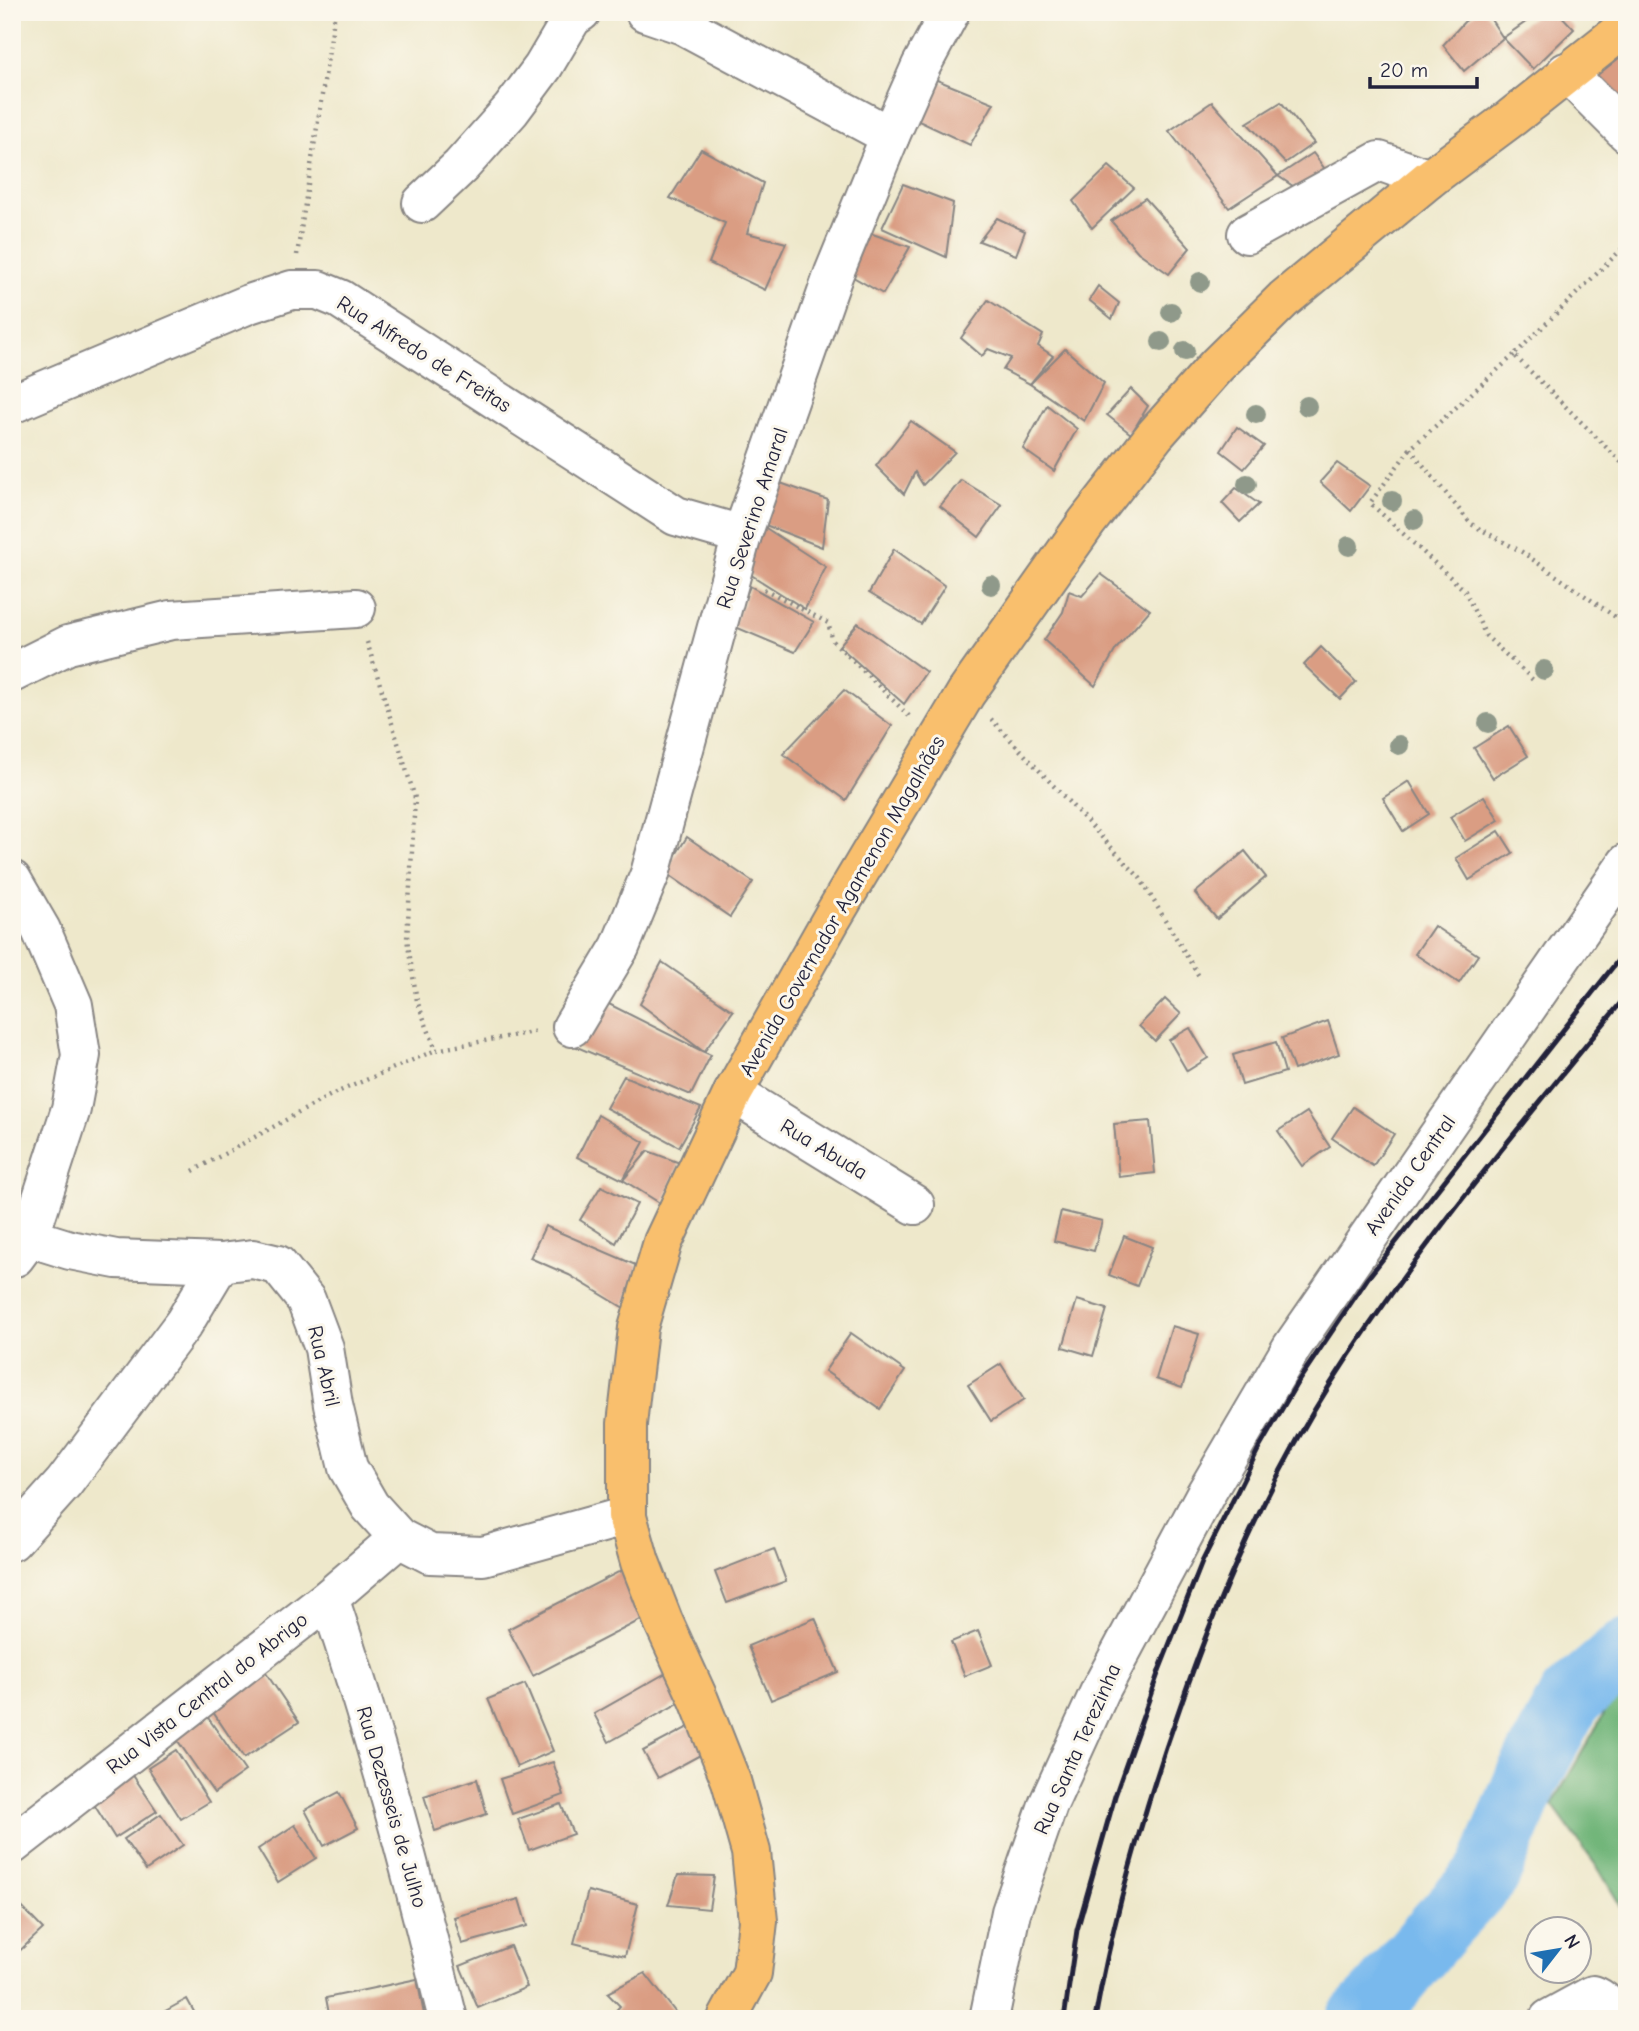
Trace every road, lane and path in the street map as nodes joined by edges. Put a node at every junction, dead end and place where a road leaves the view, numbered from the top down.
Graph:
1 (335, 12) edge
2 (645, 12) edge
3 (950, 12) edge
4 (572, 14) edge
5 (1627, 26) edge
6 (1566, 72) junction
7 (1627, 133) edge
8 (890, 136) junction
9 (1429, 179) junction
10 (422, 202) dead end
11 (1247, 234) dead end
12 (1627, 244) edge
13 (292, 290) junction
14 (1514, 355) junction
15 (12, 404) edge
16 (1410, 449) junction
17 (1627, 468) edge
18 (742, 535) junction
19 (732, 573) junction
20 (356, 608) joint
21 (1627, 625) edge
22 (12, 673) edge
23 (1533, 680) dead end
24 (966, 693) junction
25 (937, 743) junction
26 (1627, 863) edge
27 (12, 880) edge
28 (1200, 978) dead end
29 (572, 1027) joint
30 (436, 1050) junction
31 (733, 1093) junction
32 (193, 1171) dead end
33 (915, 1205) dead end
34 (18, 1243) edge
35 (220, 1263) junction
36 (1205, 1495) joint
37 (627, 1516) junction
38 (399, 1538) junction
39 (12, 1541) edge
40 (329, 1598) junction
41 (12, 1845) edge
42 (1605, 2007) edge
43 (731, 2017) edge
44 (448, 2019) edge
45 (989, 2019) edge
46 (1549, 2019) edge

1 - 13 path
2 - 8 street
3 - 8 street, Rua Severino Amaral
4 - 10 street
5 - 6 main road, Avenida Governador Agamenon Magalhães
6 - 7 street
6 - 9 main road, Avenida Governador Agamenon Magalhães
8 - 18 street, Rua Severino Amaral
9 - 11 street
9 - 24 main road, Avenida Governador Agamenon Magalhães
12 - 14 path
13 - 15 street, Rua Alfredo de Freitas
13 - 18 street, Rua Alfredo de Freitas
14 - 16 path
14 - 17 path
16 - 21 path
16 - 23 path
18 - 19 street, Rua Severino Amaral
19 - 25 path
19 - 29 street, Rua Severino Amaral
20 - 22 street
20 - 30 path
24 - 25 main road, Avenida Governador Agamenon Magalhães
24 - 28 path
25 - 31 main road, Avenida Governador Agamenon Magalhães
26 - 36 street, Avenida Central
27 - 34 street
29 - 30 path
30 - 32 path
31 - 33 street, Rua Abuda
31 - 37 main road, Avenida Governador Agamenon Magalhães
34 - 35 street, Rua Abril
35 - 38 street, Rua Abril
35 - 39 street
36 - 45 street, Rua Santa Terezinha
37 - 38 street
37 - 43 main road, Avenida Governador Agamenon Magalhães
38 - 40 street, Rua Vista Central do Abrigo
40 - 41 street, Rua Vista Central do Abrigo
40 - 44 street, Rua Dezesseis de Julho
42 - 46 street

